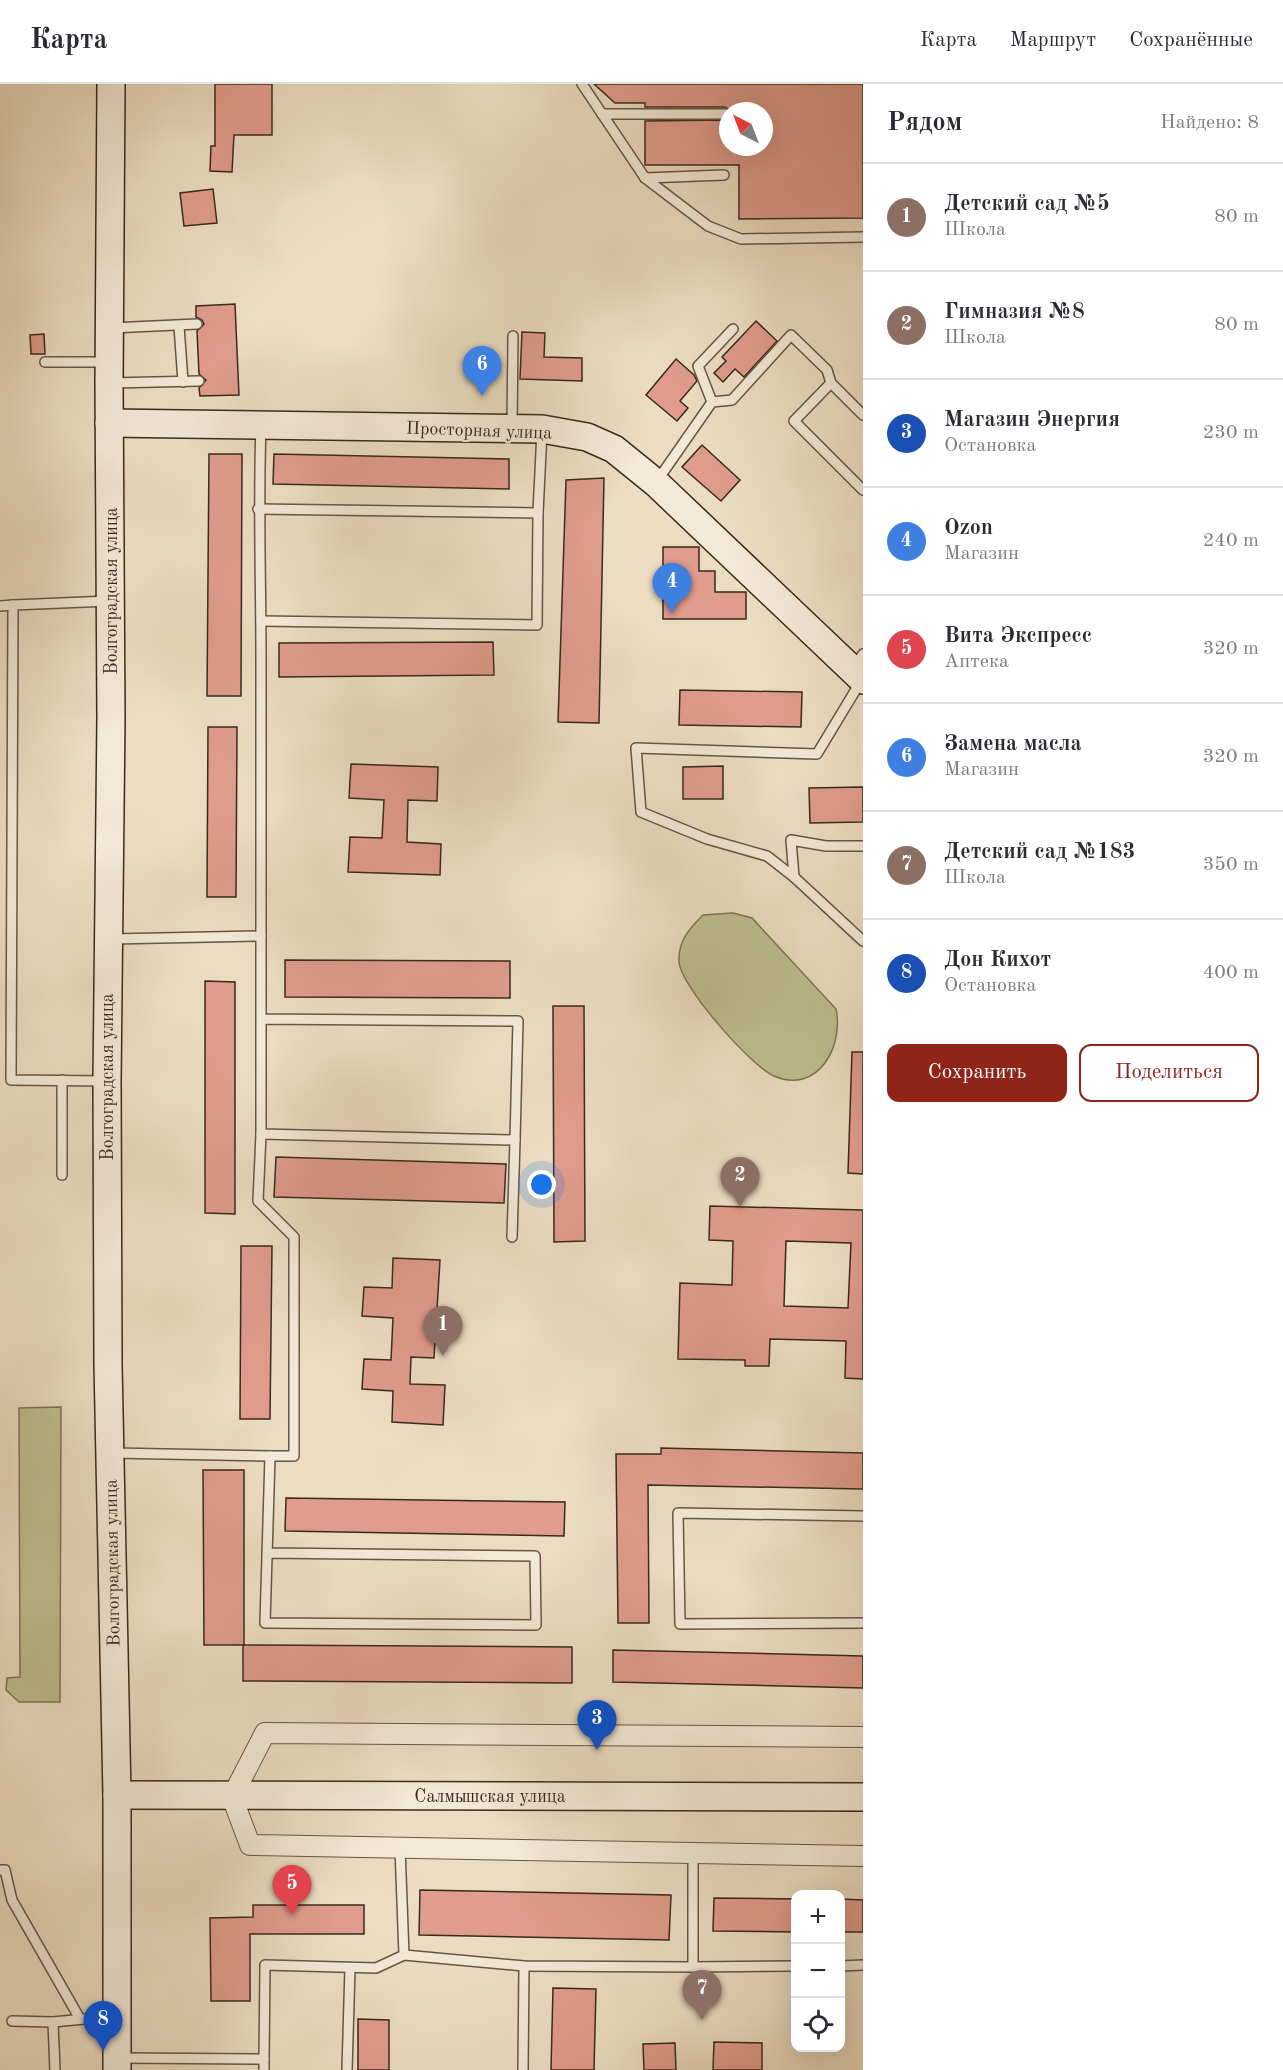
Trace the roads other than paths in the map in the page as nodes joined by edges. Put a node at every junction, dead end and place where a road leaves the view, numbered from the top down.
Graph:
1 (111, 84) edge
2 (582, 84) edge
3 (602, 114) junction
4 (719, 114) edge
5 (724, 175) dead end
6 (645, 178) junction
7 (863, 237) edge
8 (197, 324) dead end
9 (179, 326) junction
10 (109, 328) junction
11 (733, 328) dead end
12 (513, 336) dead end
13 (45, 362) dead end
14 (109, 373) junction
15 (199, 381) dead end
16 (183, 382) junction
17 (831, 383) junction
18 (712, 402) junction
19 (863, 415) edge
20 (109, 423) junction
21 (261, 425) junction
22 (512, 429) junction
23 (542, 429) junction
24 (656, 483) junction
25 (863, 490) edge
26 (258, 509) junction
27 (538, 513) junction
28 (112, 601) junction
29 (13, 605) junction
30 (0, 606) edge
31 (261, 621) junction
32 (860, 670) edge
33 (863, 846) edge
34 (794, 877) junction
35 (261, 936) junction
36 (107, 939) junction
37 (863, 941) edge
38 (261, 1019) junction
39 (0, 1080) edge
40 (11, 1080) junction
41 (62, 1080) junction
42 (107, 1081) junction
43 (261, 1134) junction
44 (515, 1140) junction
45 (62, 1175) dead end
46 (512, 1237) dead end
47 (110, 1453) junction
48 (270, 1456) junction
49 (863, 1516) edge
50 (267, 1553) junction
51 (863, 1623) edge
52 (863, 1737) edge
53 (117, 1795) junction
54 (232, 1797) junction
55 (863, 1797) edge
56 (400, 1848) junction
57 (693, 1854) junction
58 (863, 1856) edge
59 (0, 1870) edge
60 (404, 1954) junction
61 (845, 1965) edge
62 (863, 1965) edge
63 (524, 1966) junction
64 (693, 1966) junction
65 (791, 1966) edge
66 (351, 1968) junction
67 (117, 2016) junction
68 (80, 2019) junction
69 (12, 2021) dead end
70 (53, 2022) junction
71 (264, 2059) junction
72 (117, 2064) edge
73 (55, 2070) edge
74 (264, 2070) edge
75 (347, 2070) edge
76 (523, 2070) edge

1 - 10 main road, Волгоградская улица
2 - 3 lane
3 - 4 lane
3 - 6 lane
5 - 6 lane
6 - 7 lane
8 - 9 lane
9 - 10 lane
9 - 16 lane
10 - 14 main road, Волгоградская улица
11 - 18 lane
12 - 22 lane
13 - 14 lane
14 - 16 lane
14 - 20 main road, Волгоградская улица
15 - 16 lane
17 - 18 lane
17 - 19 lane
17 - 25 lane
18 - 24 lane
20 - 21 main road, Просторная улица
20 - 28 main road, Волгоградская улица
21 - 22 main road, Просторная улица
21 - 26 lane
22 - 23 main road, Просторная улица
23 - 24 main road, Просторная улица
23 - 27 lane
24 - 32 main road, Просторная улица
26 - 27 lane
26 - 31 lane
27 - 31 lane
28 - 29 lane
28 - 36 main road, Волгоградская улица
29 - 30 lane
29 - 40 lane
31 - 35 lane
32 - 34 lane
33 - 34 lane
34 - 37 lane
35 - 36 lane
35 - 38 lane
36 - 42 main road, Волгоградская улица
38 - 43 lane
38 - 44 lane
39 - 40 lane
40 - 41 lane
41 - 42 lane
41 - 45 lane
42 - 47 main road, Волгоградская улица
43 - 44 lane
43 - 48 lane
44 - 46 lane
47 - 48 lane
47 - 53 main road, Волгоградская улица
48 - 50 lane
49 - 51 lane
50 - 50 lane
52 - 54 street
53 - 54 main road, Салмышская улица
53 - 67 main road, Волгоградская улица
54 - 55 main road, Салмышская улица
54 - 56 street
56 - 57 street
56 - 60 lane
57 - 58 street
57 - 64 lane
59 - 68 lane
60 - 63 lane
60 - 66 lane
61 - 62 lane
63 - 64 lane
63 - 76 lane
64 - 65 lane
66 - 71 lane
66 - 75 lane
67 - 68 lane
67 - 72 main road, Волгоградская улица
68 - 70 lane
69 - 70 lane
70 - 73 lane
71 - 72 lane
71 - 74 lane

